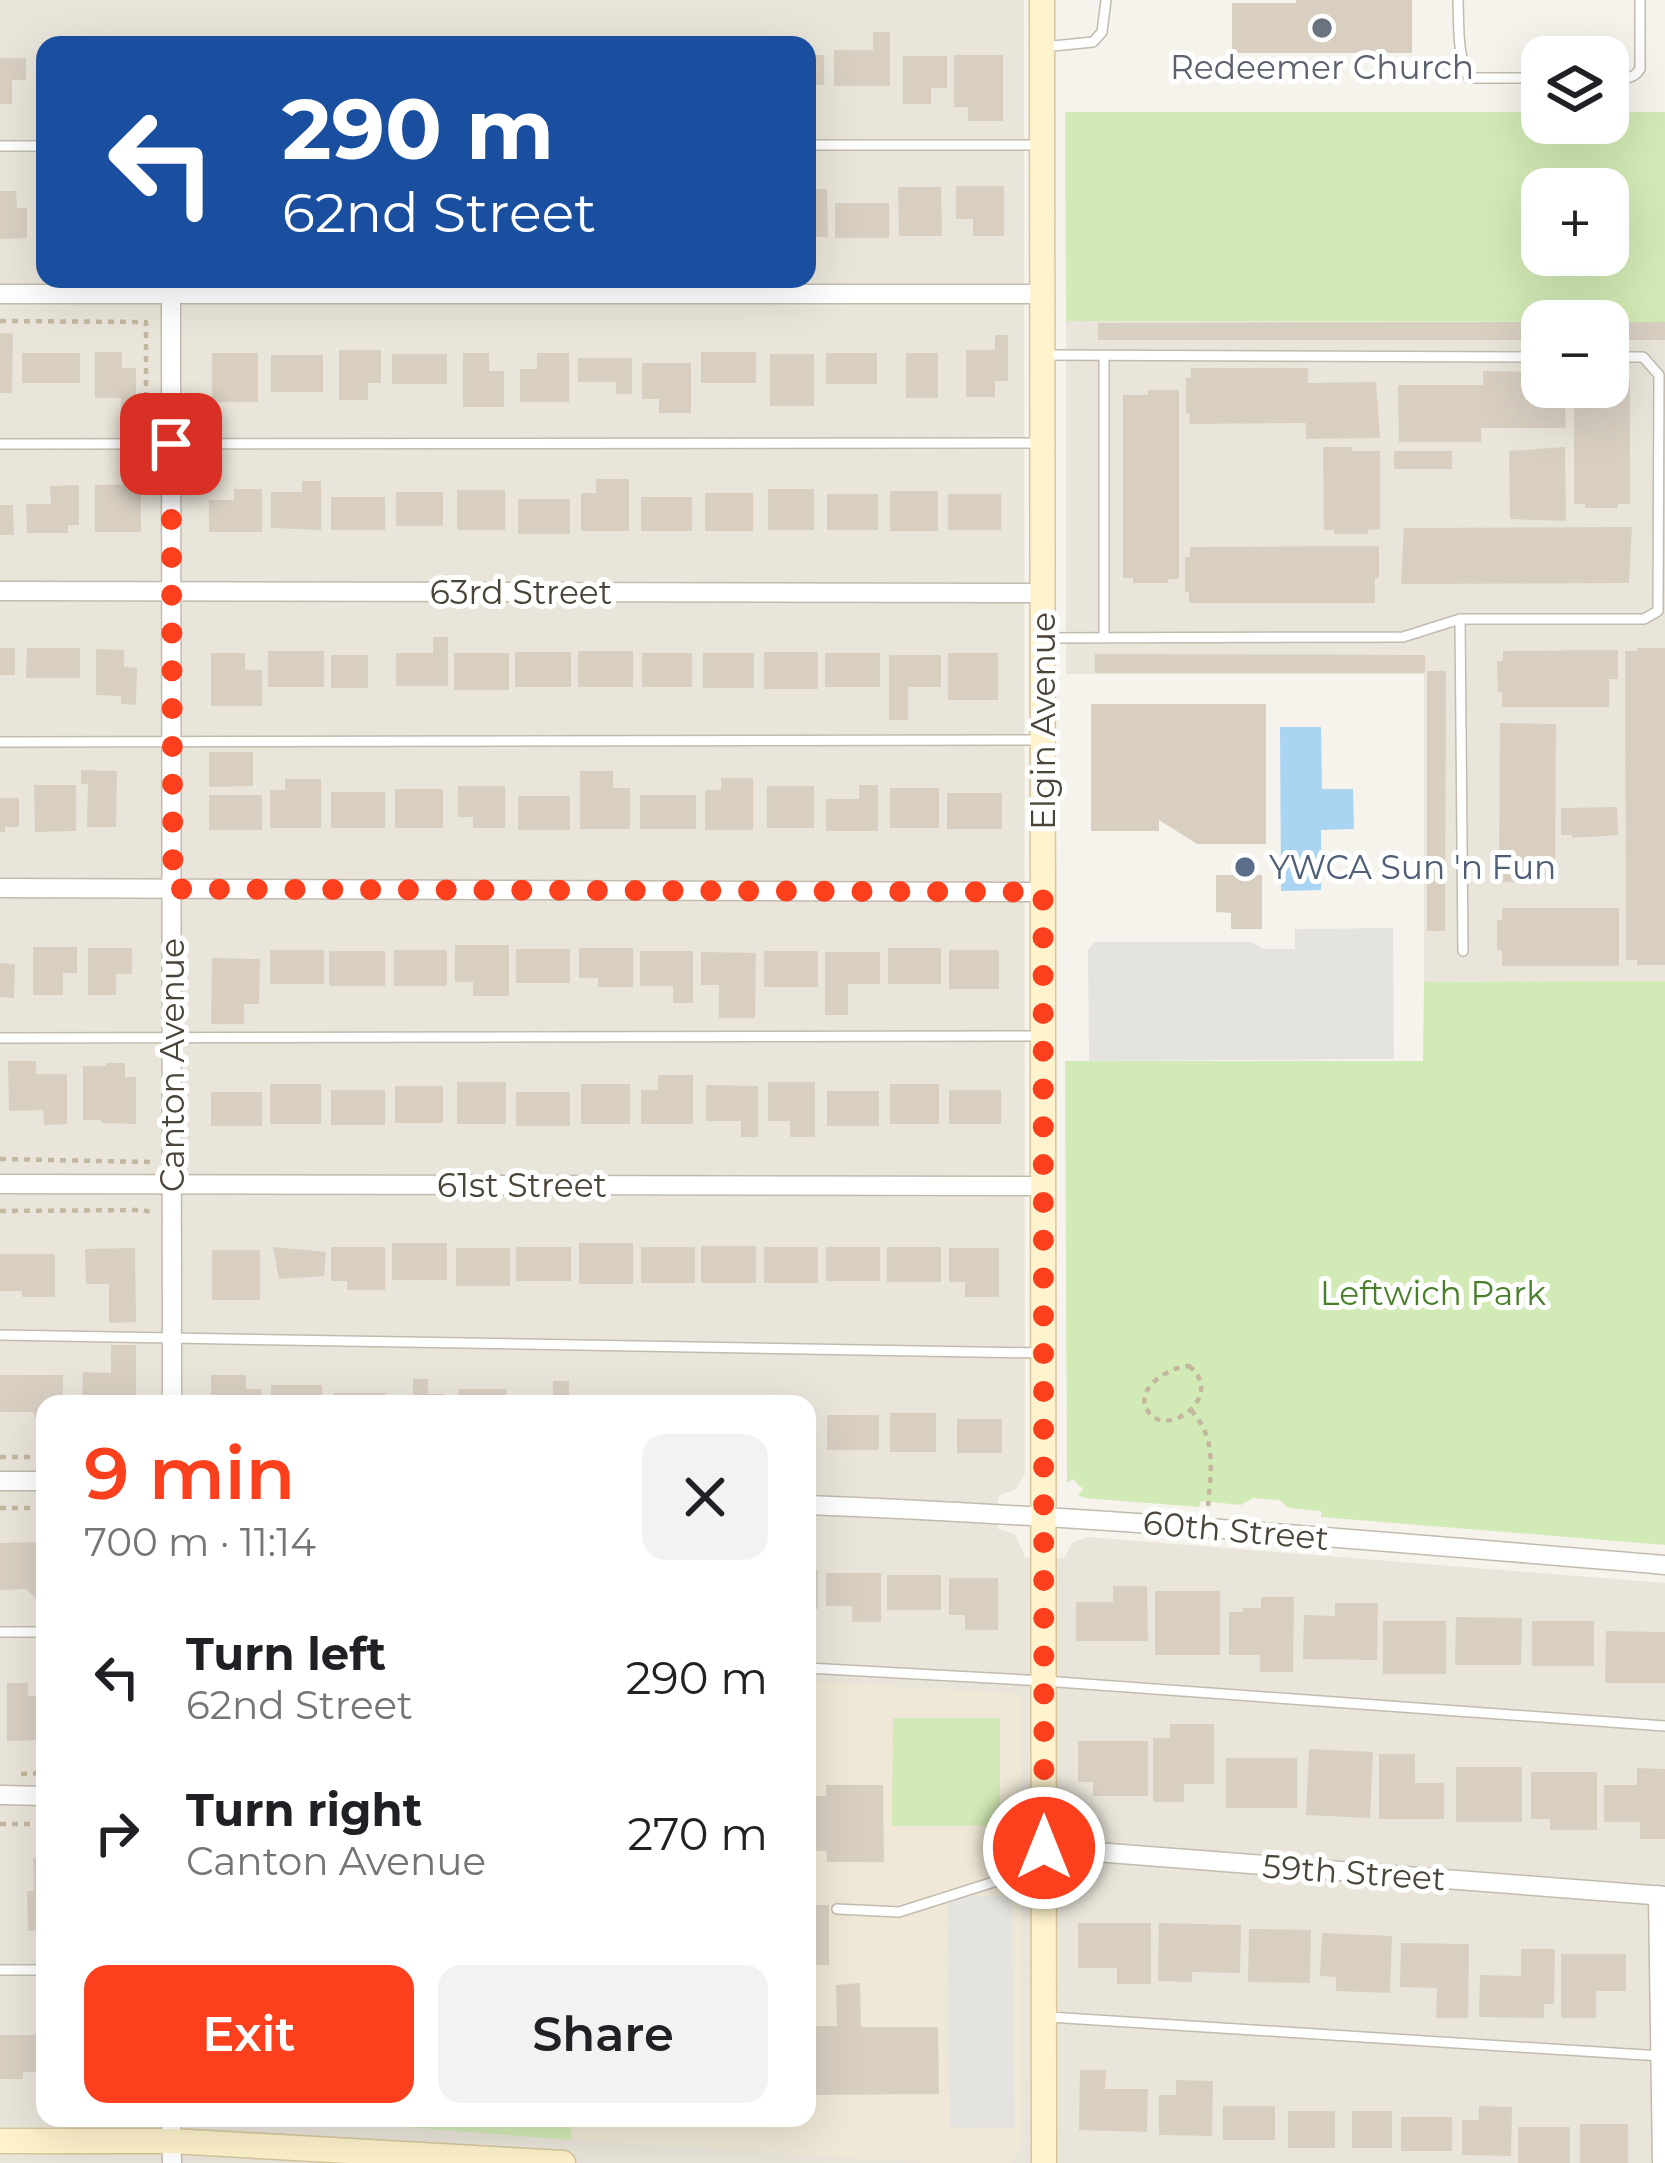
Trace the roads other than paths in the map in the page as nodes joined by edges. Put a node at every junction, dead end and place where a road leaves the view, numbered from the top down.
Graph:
1 (1042, 0) edge
2 (1106, 0) edge
3 (1458, 0) edge
4 (1640, 0) edge
5 (1042, 47) junction
6 (1521, 78) edge
7 (1629, 78) edge
8 (816, 145) edge
9 (1042, 145) junction
10 (0, 146) edge
11 (36, 146) edge
12 (0, 294) edge
13 (171, 294) junction
14 (1043, 294) junction
15 (1042, 355) junction
16 (1104, 356) junction
17 (1521, 357) edge
18 (1629, 357) edge
19 (1043, 442) junction
20 (0, 444) edge
21 (171, 444) junction
22 (0, 591) edge
23 (172, 591) junction
24 (1043, 593) junction
25 (1460, 619) junction
26 (1104, 637) junction
27 (1042, 638) junction
28 (1043, 740) junction
29 (0, 742) edge
30 (172, 742) junction
31 (0, 888) edge
32 (173, 889) junction
33 (1043, 892) junction
34 (1463, 951) dead end
35 (172, 1036) junction
36 (1043, 1036) junction
37 (0, 1038) edge
38 (0, 1184) edge
39 (172, 1184) junction
40 (1043, 1186) junction
41 (0, 1336) edge
42 (172, 1336) junction
43 (1043, 1353) junction
44 (172, 1395) edge
45 (36, 1480) edge
46 (0, 1481) edge
47 (816, 1505) edge
48 (1044, 1515) junction
49 (1665, 1565) edge
50 (0, 1632) edge
51 (36, 1632) edge
52 (816, 1668) edge
53 (1044, 1681) junction
54 (1665, 1726) edge
55 (0, 1796) edge
56 (36, 1796) edge
57 (1044, 1857) junction
58 (1662, 1896) edge
59 (837, 1909) dead end
60 (0, 1970) edge
61 (36, 1970) edge
62 (1044, 2016) junction
63 (1663, 2056) edge
64 (0, 2141) edge
65 (172, 2141) edge
66 (563, 2163) edge
67 (1044, 2163) edge
68 (1662, 2163) edge

1 - 5 street, Elgin Avenue
2 - 5 lane
3 - 6 lane
4 - 7 lane
5 - 9 street, Elgin Avenue
8 - 9 lane
9 - 14 street, Elgin Avenue
10 - 11 lane
12 - 13 street
13 - 14 street
13 - 21 street, Canton Avenue
14 - 15 street, Elgin Avenue
15 - 16 lane
15 - 19 street, Elgin Avenue
16 - 17 lane
16 - 26 lane
18 - 25 lane
19 - 21 lane
19 - 24 street, Elgin Avenue
20 - 21 lane
21 - 23 street, Canton Avenue
22 - 23 street, 63rd Street
23 - 24 street, 63rd Street
23 - 30 street, Canton Avenue
24 - 27 street, Elgin Avenue
25 - 26 lane
25 - 34 lane
26 - 27 lane
27 - 28 street, Elgin Avenue
28 - 30 lane
28 - 33 street, Elgin Avenue
29 - 30 lane
30 - 32 street, Canton Avenue
31 - 32 street
32 - 33 street
32 - 35 street, Canton Avenue
33 - 36 street, Elgin Avenue
35 - 36 lane
35 - 37 lane
35 - 39 street, Canton Avenue
36 - 40 street, Elgin Avenue
38 - 39 street, 61st Street
39 - 40 street, 61st Street
39 - 42 street, Canton Avenue
40 - 43 street, Elgin Avenue
41 - 42 lane
42 - 43 lane
42 - 44 street, Canton Avenue
43 - 48 street, Elgin Avenue
45 - 46 street
47 - 48 street, 60th Street
48 - 49 street, 60th Street
48 - 53 street, Elgin Avenue
50 - 51 lane
52 - 53 lane
53 - 54 lane
53 - 57 street, Elgin Avenue
55 - 56 street
57 - 58 street, 59th Street
57 - 59 lane
57 - 62 street, Elgin Avenue
58 - 63 street
60 - 61 lane
62 - 63 lane
62 - 67 street, Elgin Avenue
63 - 68 street
64 - 65 street
65 - 66 street

